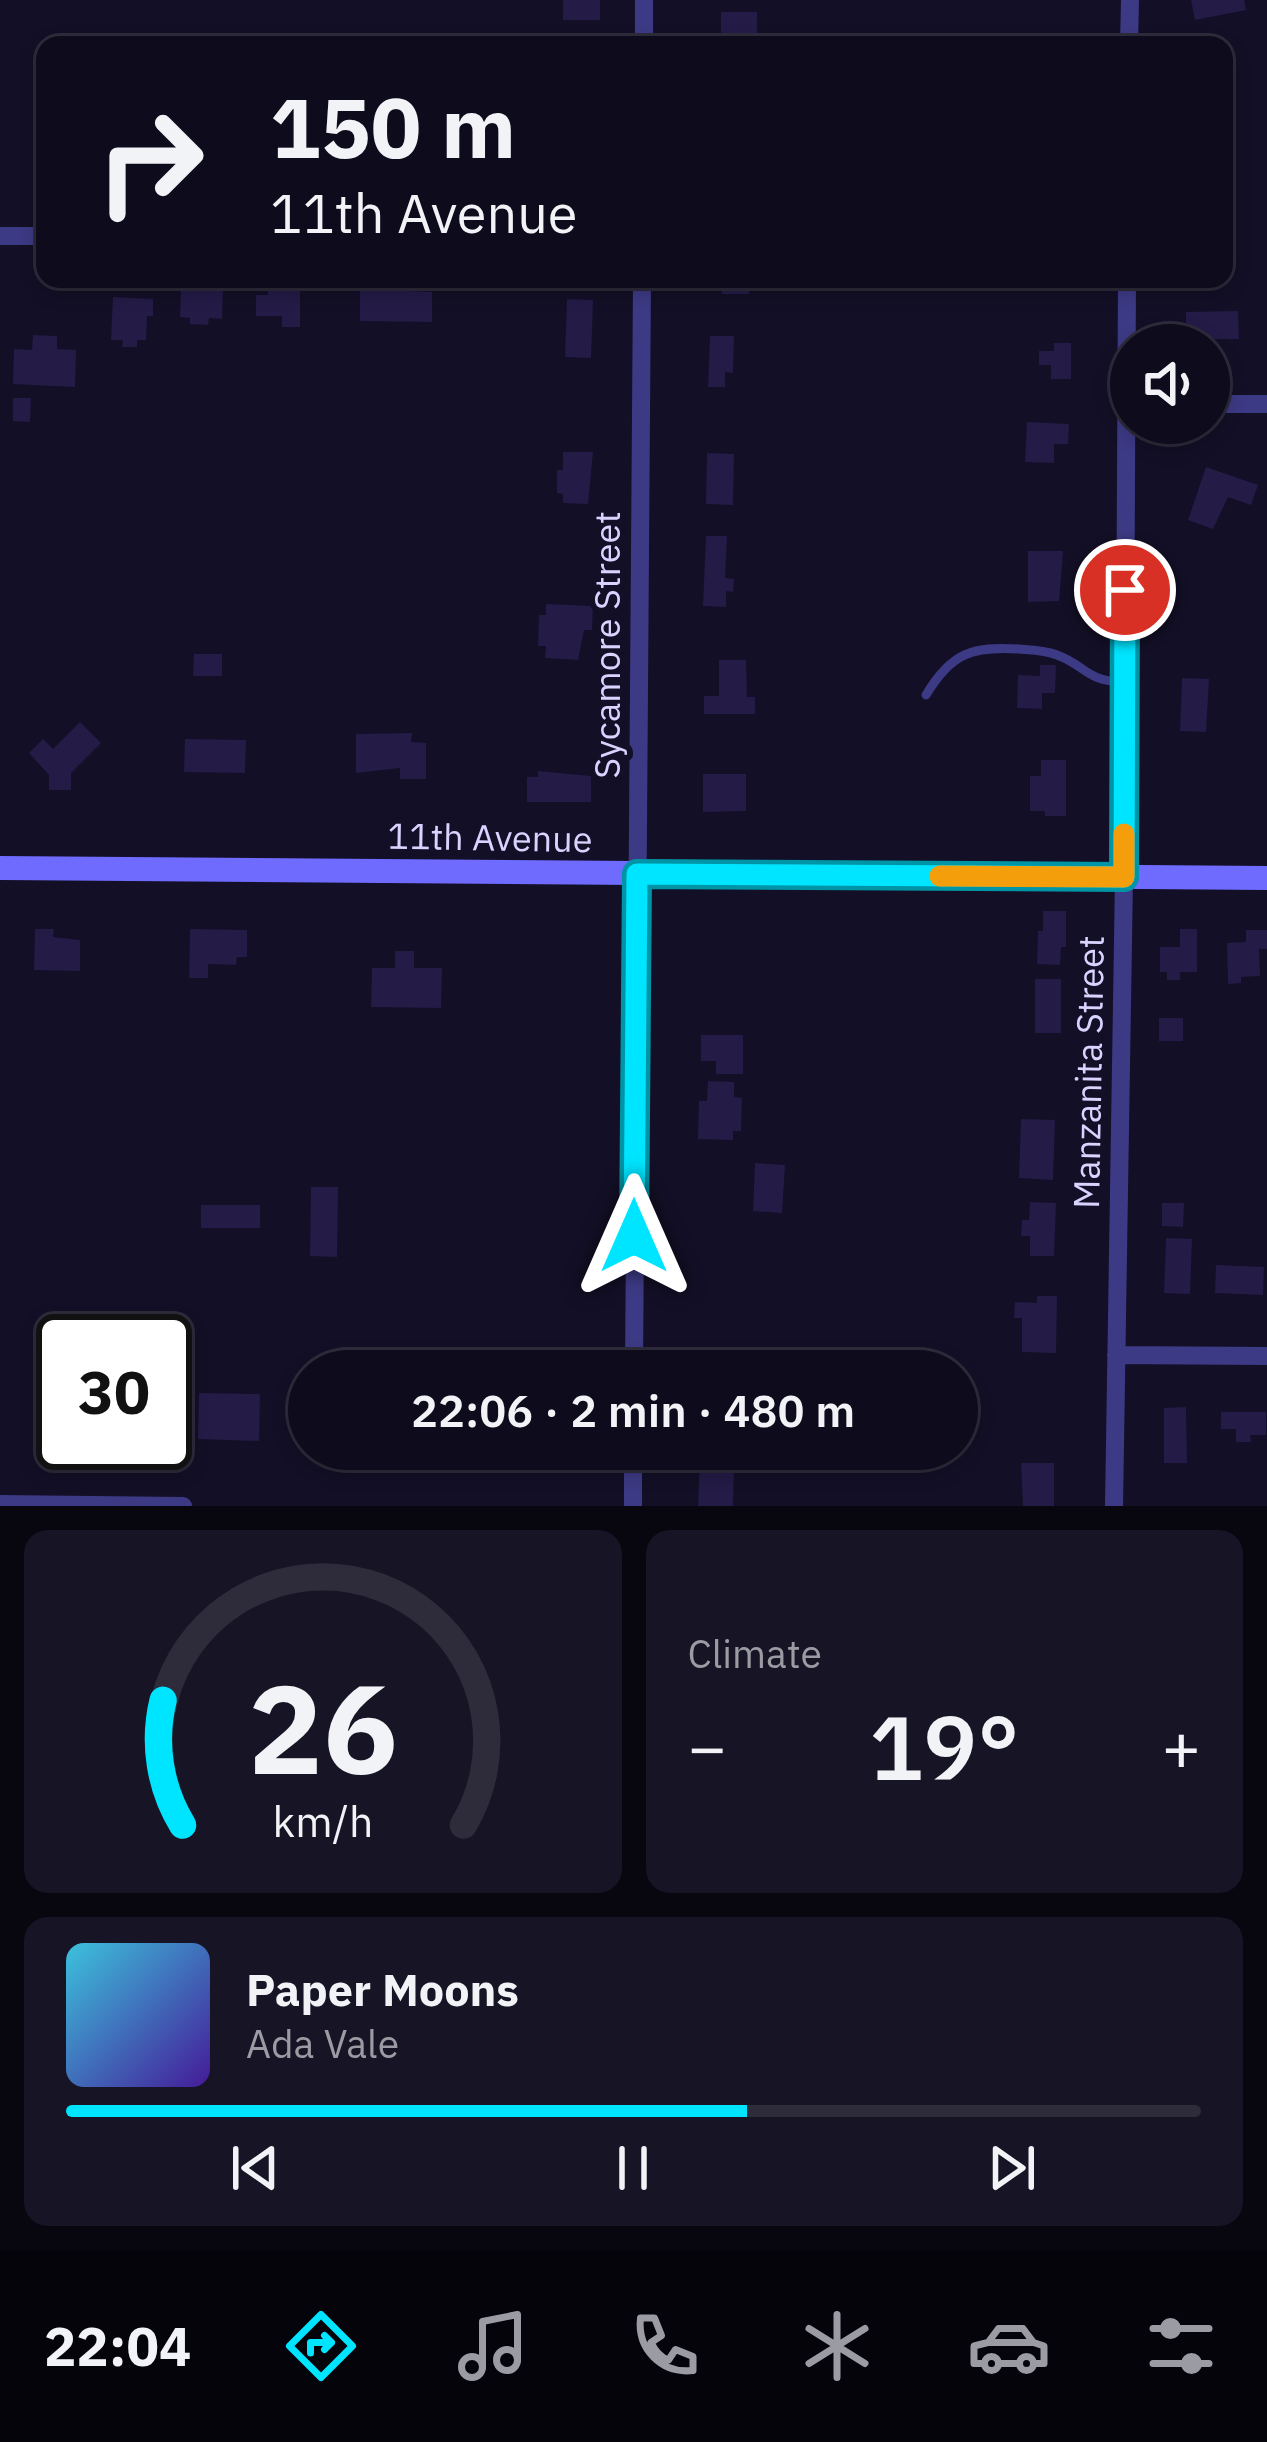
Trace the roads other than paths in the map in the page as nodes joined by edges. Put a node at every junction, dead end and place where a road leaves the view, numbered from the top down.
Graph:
1 (644, 0) edge
2 (1130, 0) edge
3 (644, 36) edge
4 (1130, 36) edge
5 (0, 236) edge
6 (36, 236) edge
7 (642, 288) edge
8 (1126, 288) edge
9 (1127, 324) edge
10 (1230, 404) edge
11 (1267, 404) edge
12 (1127, 444) edge
13 (1124, 682) junction
14 (926, 695) dead end
15 (0, 868) edge
16 (637, 874) junction
17 (1124, 877) junction
18 (1267, 878) edge
19 (634, 1350) edge
20 (1116, 1355) junction
21 (1267, 1356) edge
22 (633, 1470) edge
23 (0, 1504) edge
24 (183, 1506) edge
25 (632, 1506) edge
26 (1114, 1506) edge

1 - 3 street
2 - 4 street
5 - 6 street
7 - 16 street, Sycamore Street
8 - 9 street, Manzanita Street
10 - 11 street
12 - 13 street, Manzanita Street
13 - 14 lane
13 - 17 street, Manzanita Street
15 - 16 main road, 11th Avenue
16 - 17 main road, 11th Avenue
16 - 19 street, Sycamore Street
17 - 18 main road, 11th Avenue
17 - 20 street, Manzanita Street
20 - 21 street
20 - 26 street, Manzanita Street
22 - 25 street
23 - 24 street

